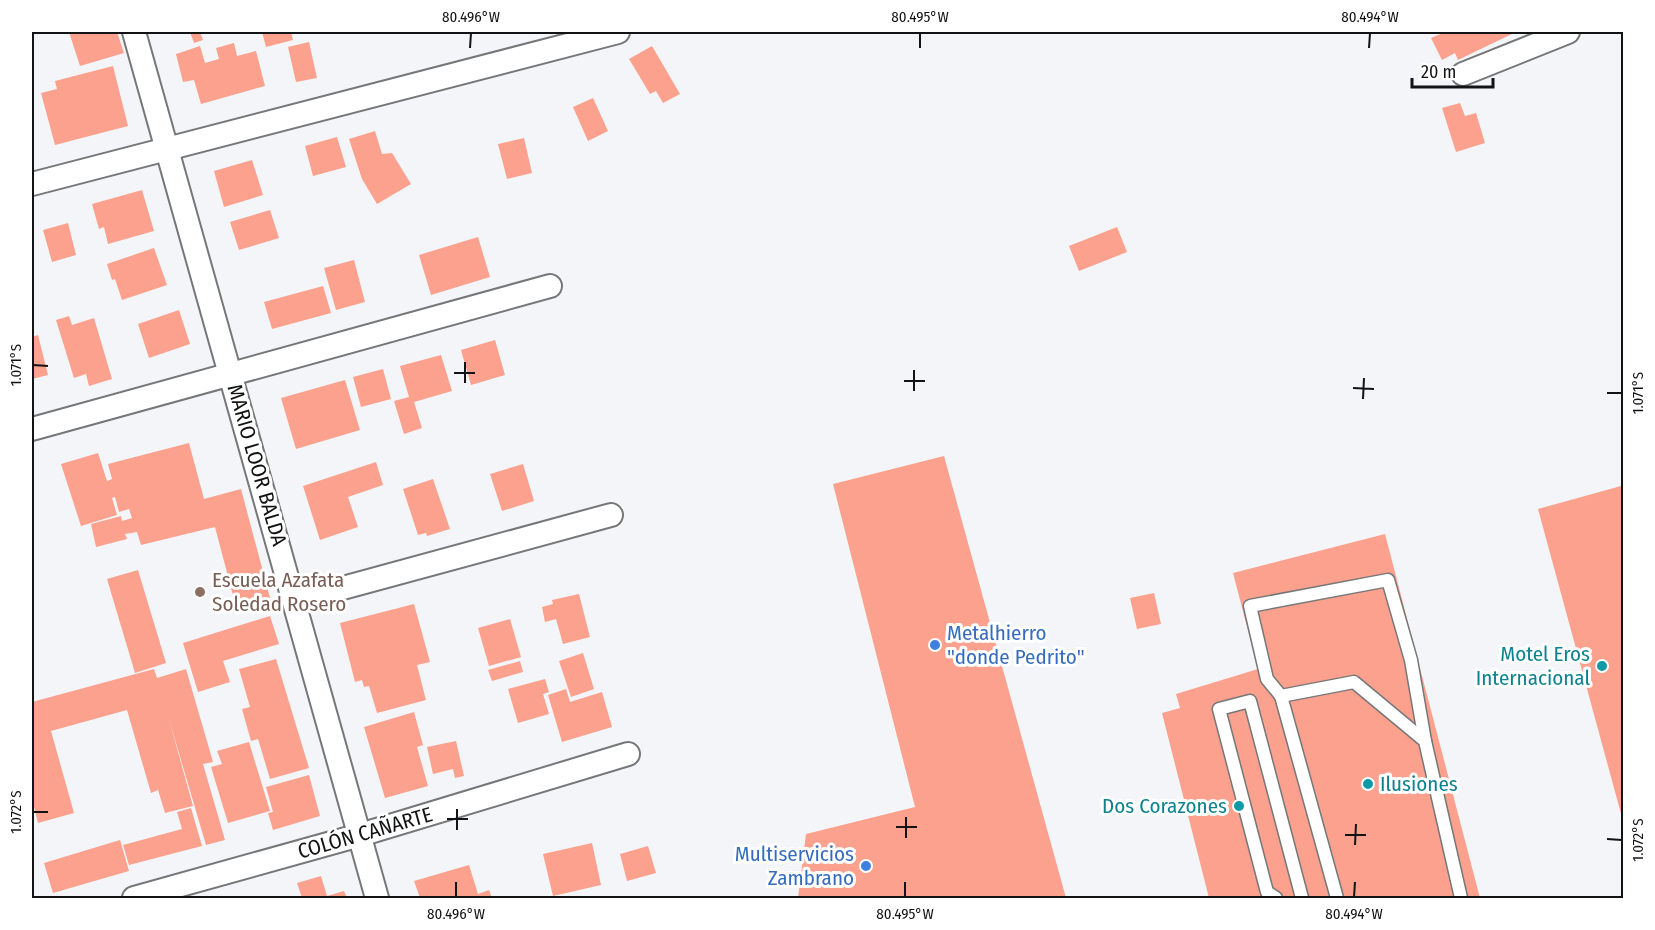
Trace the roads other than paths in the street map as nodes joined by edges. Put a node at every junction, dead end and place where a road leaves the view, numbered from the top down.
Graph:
1 (134, 32) edge
2 (618, 32) edge
3 (1568, 32) edge
4 (1463, 74) dead end
5 (165, 148) junction
6 (32, 184) edge
7 (550, 286) dead end
8 (231, 373) junction
9 (32, 429) edge
10 (611, 515) dead end
11 (295, 601) junction
12 (1281, 696) junction
13 (1425, 741) junction
14 (628, 753) dead end
15 (360, 836) junction
16 (135, 898) edge
17 (377, 898) edge
18 (1276, 898) edge
19 (1302, 898) edge
20 (1337, 898) edge
21 (1461, 898) edge

1 - 5 street, MARIO LOOR BALDA
2 - 5 street
3 - 4 street
5 - 6 street
5 - 8 street, MARIO LOOR BALDA
7 - 8 street
8 - 9 street
8 - 11 street, MARIO LOOR BALDA
10 - 11 street
11 - 15 street, MARIO LOOR BALDA
12 - 13 lane
12 - 13 lane
12 - 20 lane
13 - 21 lane
14 - 15 street, COLÓN CAÑARTE
15 - 16 street, COLÓN CAÑARTE
15 - 17 street, MARIO LOOR BALDA
18 - 19 lane

